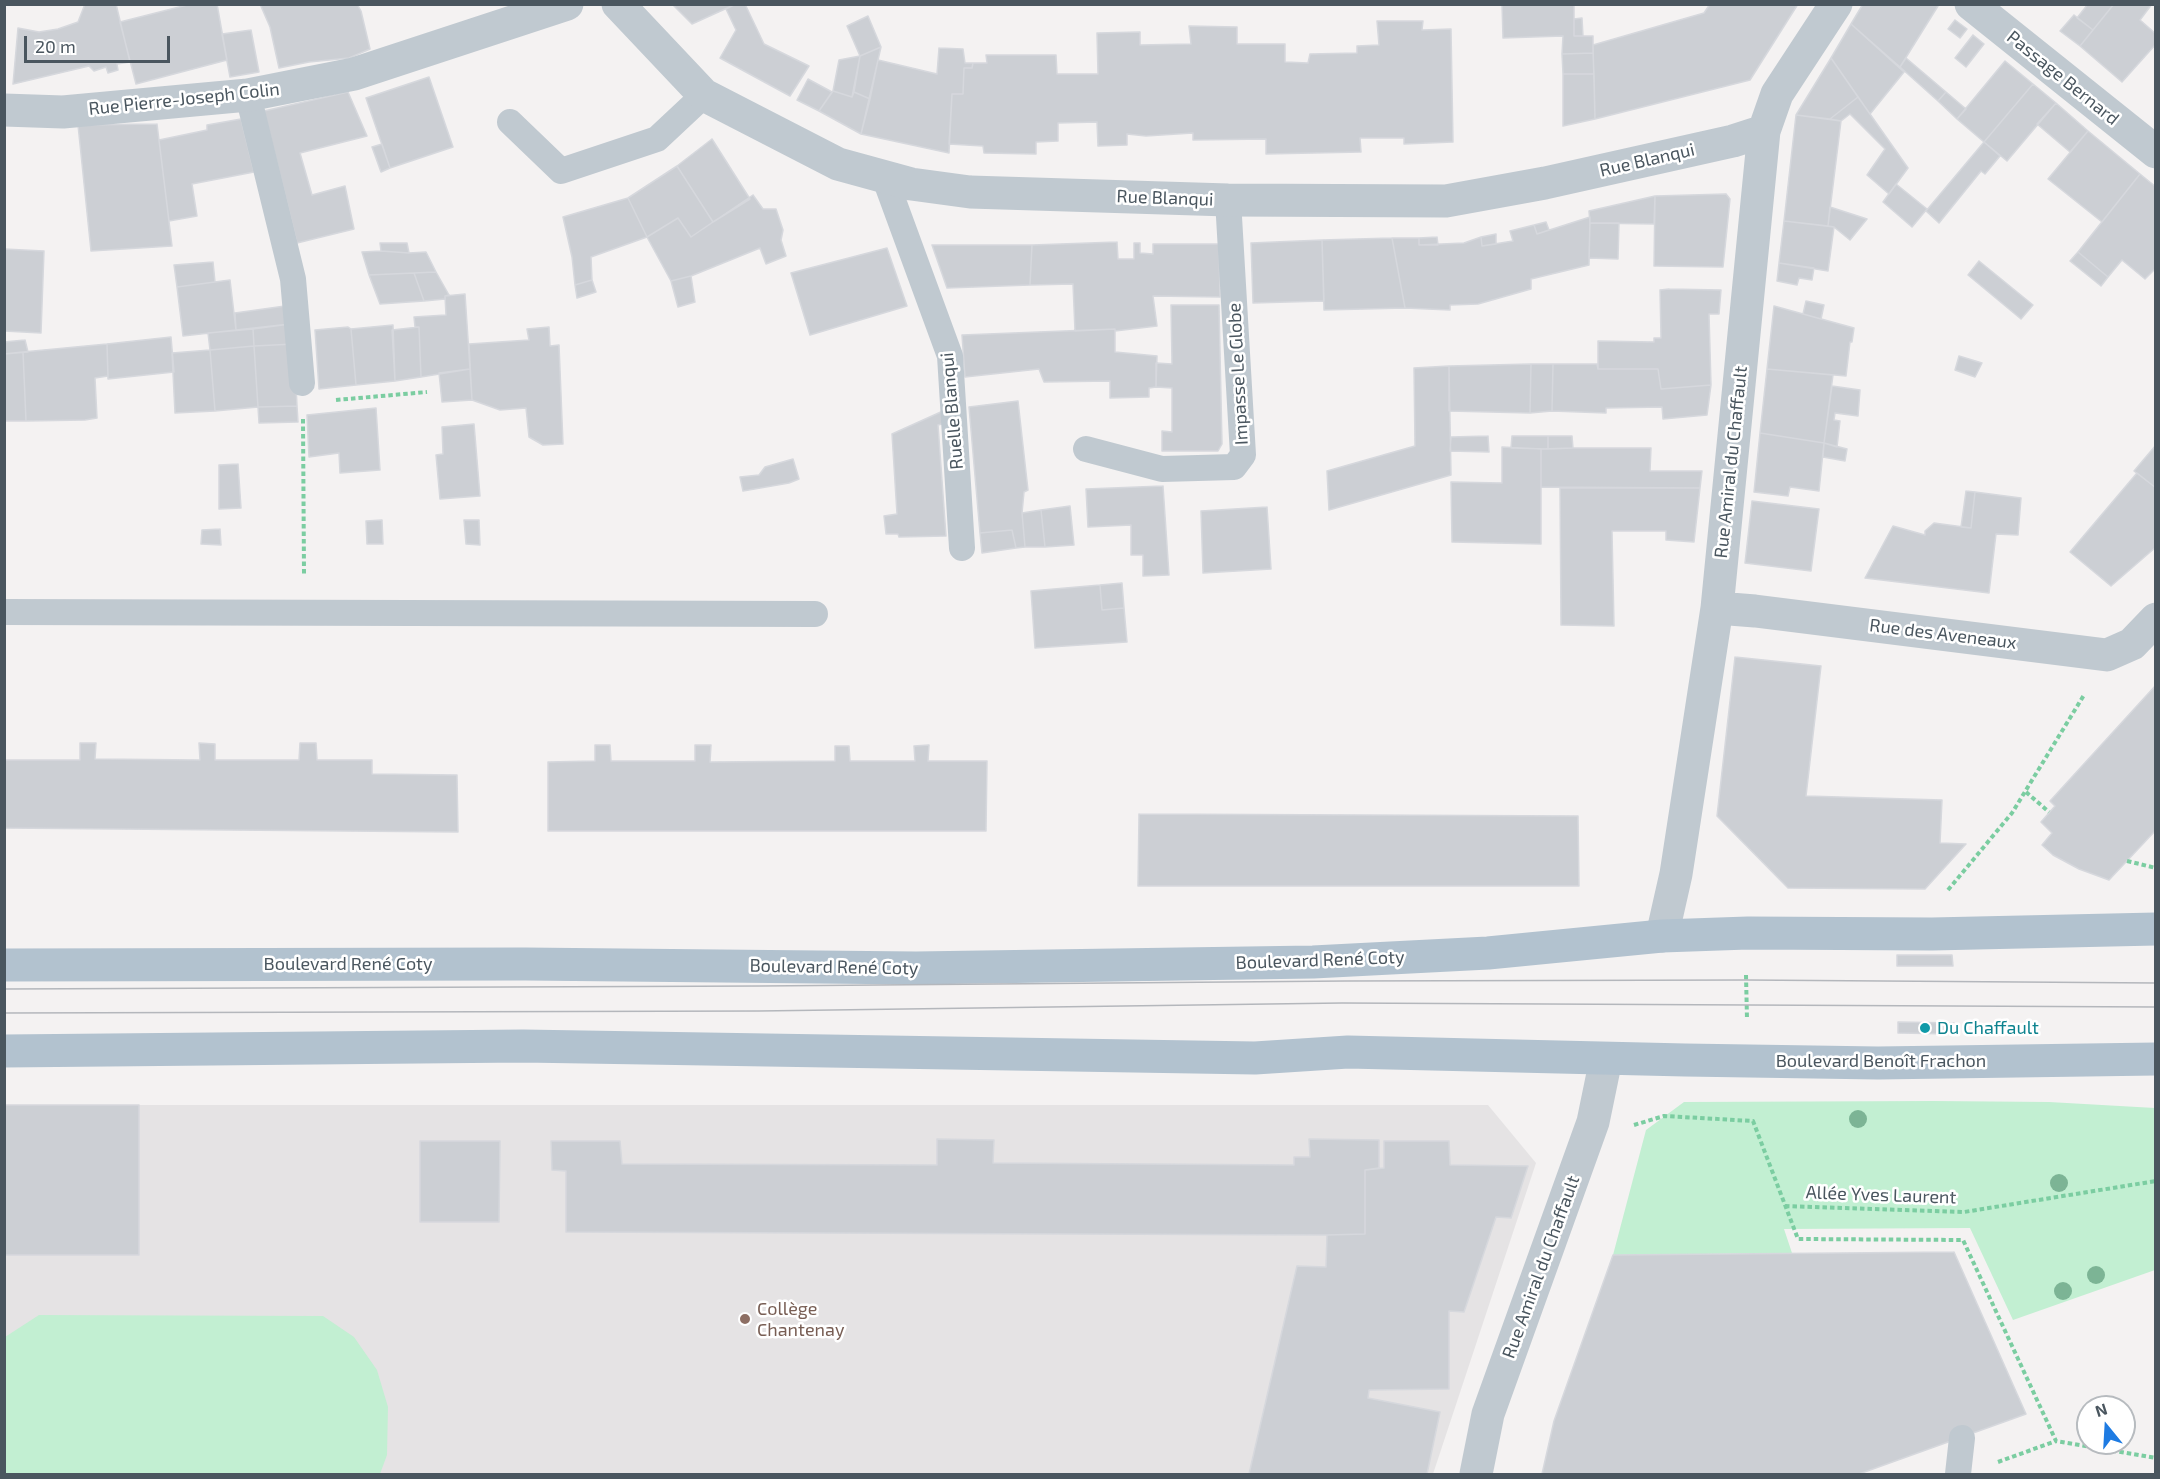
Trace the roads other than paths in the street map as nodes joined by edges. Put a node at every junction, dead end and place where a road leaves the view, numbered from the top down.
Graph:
1 (567, 4) edge
2 (618, 4) edge
3 (1836, 4) edge
4 (1971, 4) edge
5 (248, 95) junction
6 (704, 95) junction
7 (4, 110) edge
8 (510, 122) dead end
9 (1764, 131) junction
10 (2156, 152) edge
11 (885, 176) junction
12 (1228, 200) junction
13 (302, 393) road end
14 (1086, 449) dead end
15 (962, 548) dead end
16 (1717, 608) junction
17 (4, 612) edge
18 (815, 614) dead end
19 (2156, 619) edge
20 (2156, 928) edge
21 (1662, 936) junction
22 (4, 965) edge
23 (4, 1051) edge
24 (1606, 1059) junction
25 (2156, 1059) edge
26 (1962, 1438) dead end
27 (1476, 1474) edge
28 (1958, 1474) edge

1 - 5 street, Rue Pierre-Joseph Colin
2 - 6 street, Rue Blanqui
3 - 9 street, Rue Amiral du Chaffault
4 - 10 street, Passage Bernard
5 - 7 street, Rue Pierre-Joseph Colin
5 - 13 lane
6 - 8 lane
6 - 11 street, Rue Blanqui
9 - 12 street, Rue Blanqui
9 - 16 street, Rue Amiral du Chaffault
11 - 12 street, Rue Blanqui
11 - 15 lane, Ruelle Blanqui
12 - 14 lane, Impasse Le Globe
16 - 19 street, Rue des Aveneaux
16 - 21 street, Rue Amiral du Chaffault
17 - 18 lane
20 - 21 main road
21 - 22 main road, Boulevard René Coty
23 - 24 main road
24 - 25 main road, Boulevard Benoît Frachon
24 - 27 street, Rue Amiral du Chaffault
26 - 28 lane

